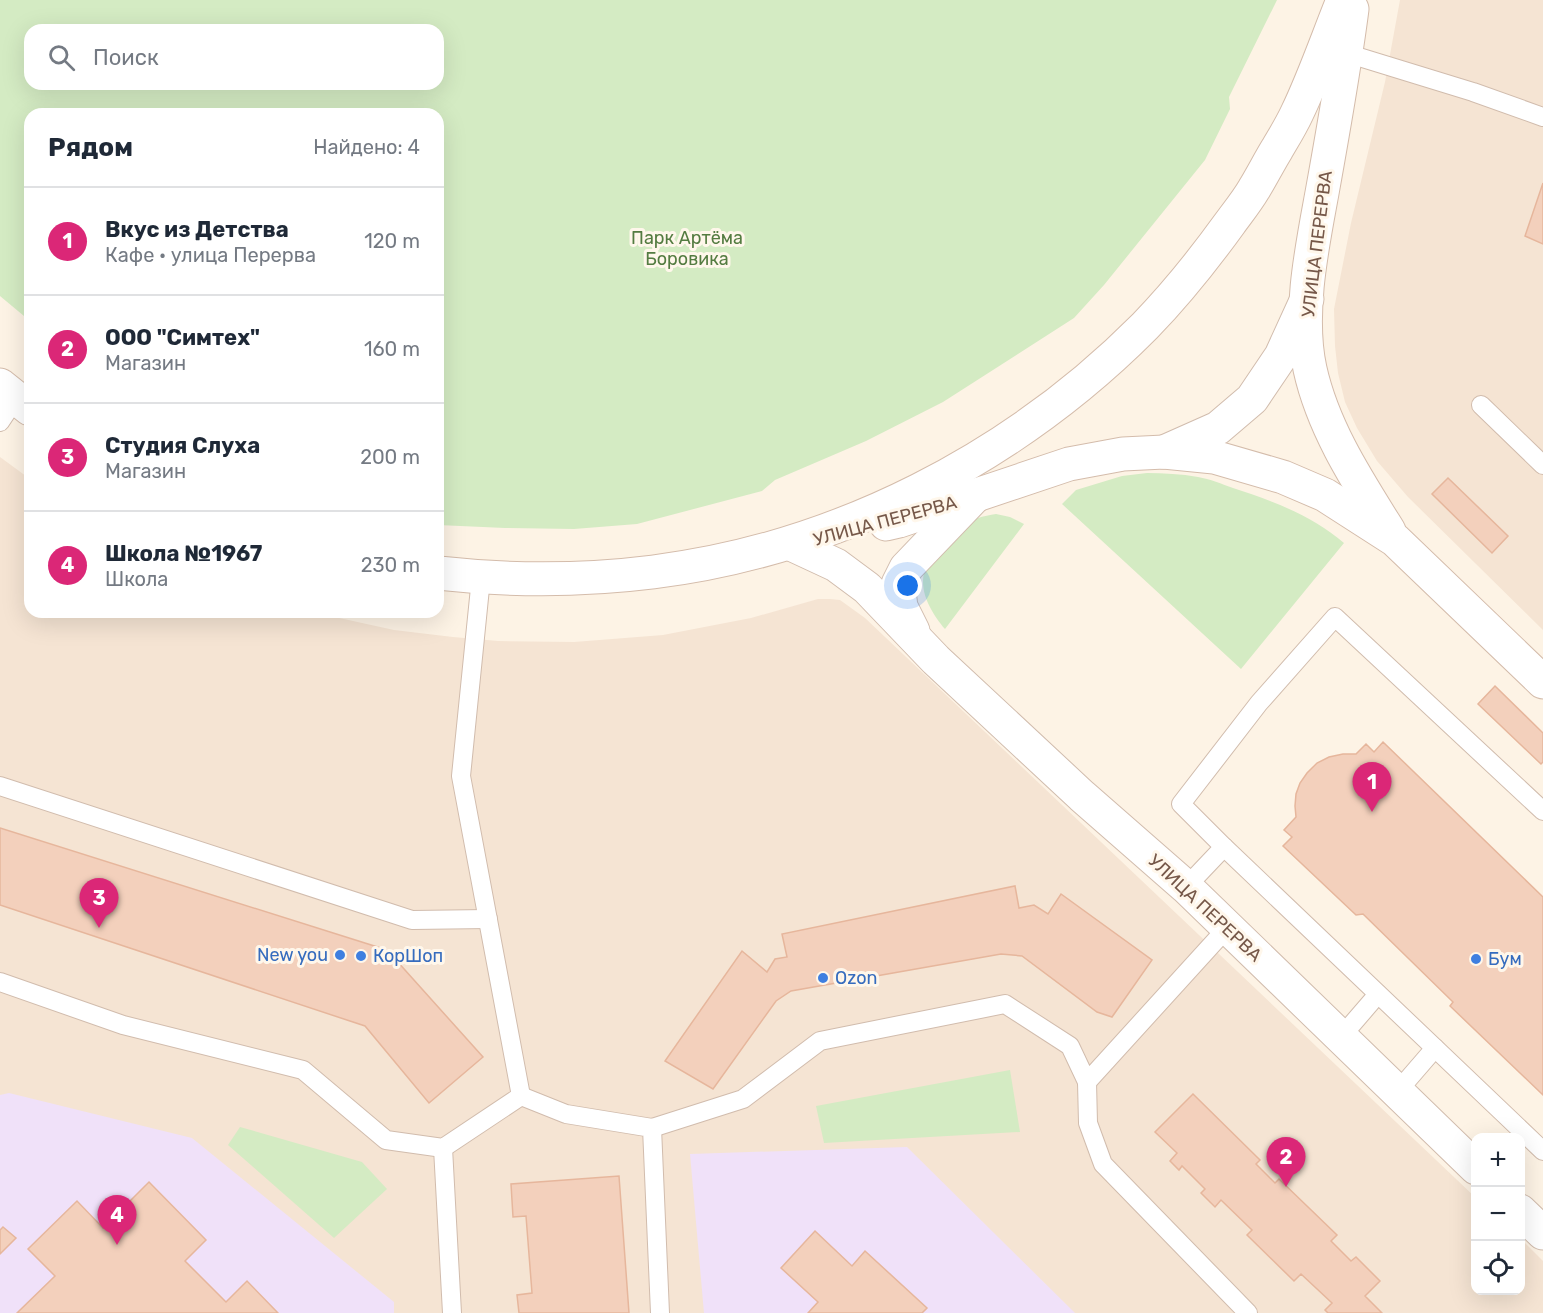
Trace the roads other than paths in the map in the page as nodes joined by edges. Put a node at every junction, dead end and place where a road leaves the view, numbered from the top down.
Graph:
1 (1343, 0) edge
2 (1353, 0) edge
3 (1346, 53) junction
4 (1543, 117) edge
5 (1307, 299) junction
6 (1480, 405) dead end
7 (1164, 453) junction
8 (1543, 465) edge
9 (976, 495) junction
10 (1395, 540) junction
11 (794, 545) junction
12 (703, 564) junction
13 (444, 574) edge
14 (481, 578) junction
15 (930, 654) junction
16 (1543, 682) edge
17 (0, 786) edge
18 (1543, 811) edge
19 (1224, 847) junction
20 (1186, 887) junction
21 (488, 918) junction
22 (1227, 928) junction
23 (0, 982) edge
24 (1378, 994) junction
25 (1341, 1037) junction
26 (1435, 1048) junction
27 (1087, 1082) junction
28 (1396, 1092) junction
29 (521, 1096) junction
30 (652, 1128) junction
31 (443, 1148) junction
32 (1543, 1151) edge
33 (1471, 1163) edge
34 (1525, 1215) edge
35 (1543, 1233) edge
36 (452, 1313) edge
37 (660, 1313) edge
38 (1248, 1313) edge

1 - 12 main road
2 - 3 main road, УЛИЦА ПЕРЕРВА
3 - 4 lane
3 - 5 main road, УЛИЦА ПЕРЕРВА
5 - 7 main road
5 - 10 main road, УЛИЦА ПЕРЕРВА
6 - 8 lane
7 - 9 main road, УЛИЦА ПЕРЕРВА
7 - 10 main road, УЛИЦА ПЕРЕРВА
9 - 11 main road, УЛИЦА ПЕРЕРВА
9 - 15 main road, УЛИЦА ПЕРЕРВА
10 - 16 main road, УЛИЦА ПЕРЕРВА
11 - 12 main road, УЛИЦА ПЕРЕРВА
11 - 15 main road, УЛИЦА ПЕРЕРВА
12 - 14 main road
13 - 14 main road
14 - 21 lane
15 - 20 main road, УЛИЦА ПЕРЕРВА
17 - 21 lane
18 - 19 lane
19 - 20 lane
19 - 24 lane
20 - 22 main road, УЛИЦА ПЕРЕРВА
21 - 29 lane
22 - 25 main road, УЛИЦА ПЕРЕРВА
22 - 27 lane
23 - 31 lane
24 - 25 lane
24 - 26 lane
25 - 28 main road, УЛИЦА ПЕРЕРВА
26 - 28 lane
26 - 32 lane
27 - 30 lane
27 - 38 lane
28 - 33 main road, УЛИЦА ПЕРЕРВА
29 - 30 lane
29 - 31 lane
30 - 37 lane
31 - 36 lane
34 - 35 main road

